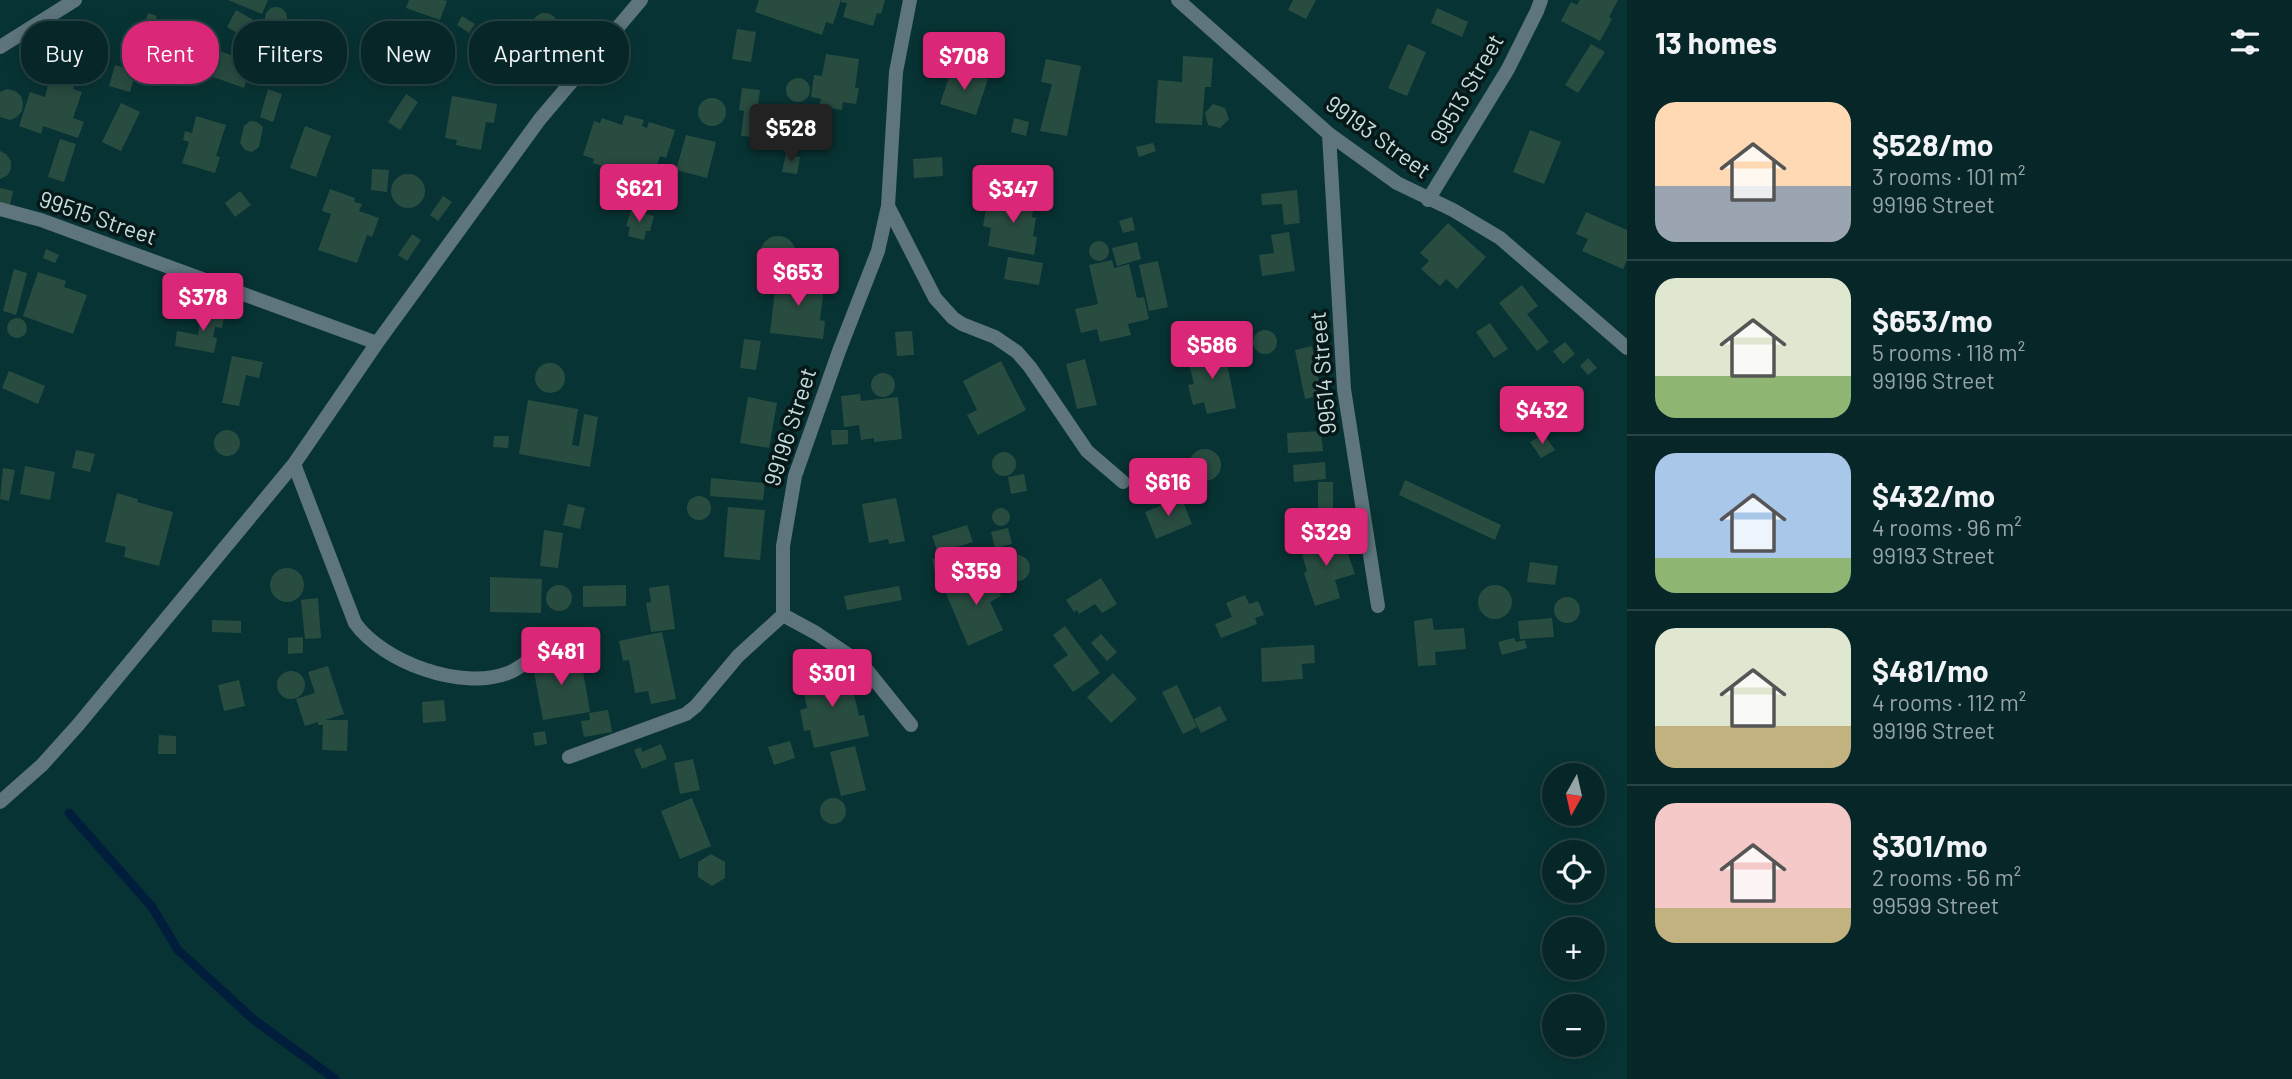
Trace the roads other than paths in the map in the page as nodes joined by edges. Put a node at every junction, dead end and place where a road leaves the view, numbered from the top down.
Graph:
1 (75, 0) edge
2 (641, 0) edge
3 (910, 0) edge
4 (1178, 0) edge
5 (1541, 0) edge
6 (0, 47) edge
7 (1329, 134) junction
8 (1428, 200) junction
9 (888, 206) junction
10 (0, 209) edge
11 (377, 343) junction
12 (1627, 348) edge
13 (294, 464) junction
14 (1123, 482) dead end
15 (1378, 606) dead end
16 (783, 615) junction
17 (548, 645) dead end
18 (911, 725) dead end
19 (569, 757) dead end
20 (0, 802) edge

1 - 6 street
2 - 11 street
3 - 9 street, 99196 Street
4 - 7 street, 99193 Street
5 - 8 street, 99513 Street
7 - 8 street, 99193 Street
7 - 15 street, 99514 Street
8 - 12 street, 99193 Street
9 - 14 street
9 - 16 street, 99196 Street
10 - 11 street, 99515 Street
11 - 13 street
13 - 17 street
13 - 20 street
16 - 18 street
16 - 19 street

